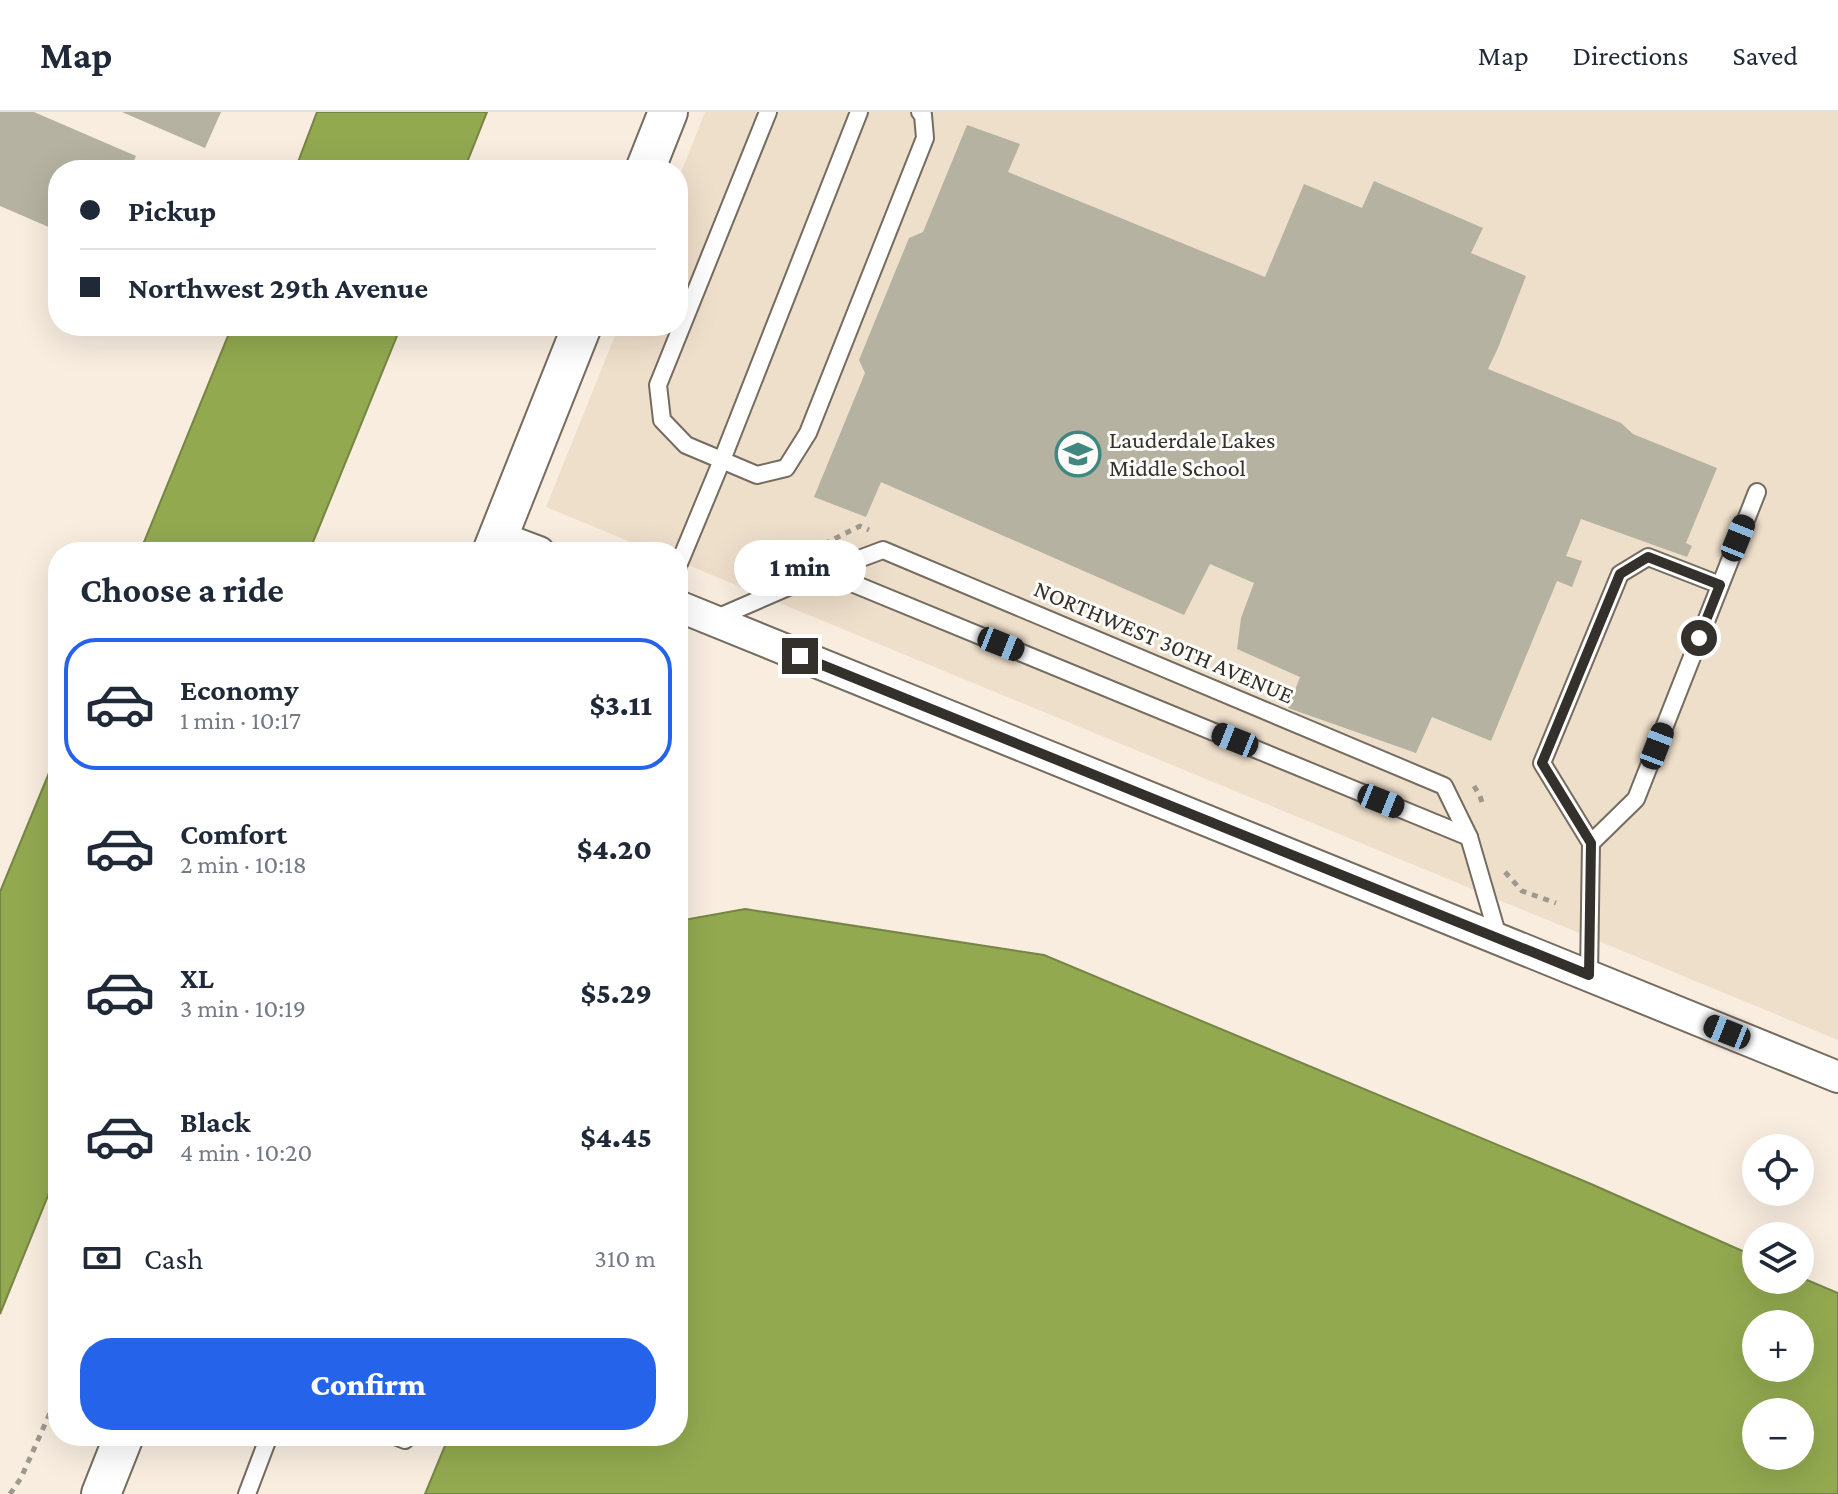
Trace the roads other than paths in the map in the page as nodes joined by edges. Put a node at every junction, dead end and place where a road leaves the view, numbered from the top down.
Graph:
1 (668, 112) edge
2 (768, 112) edge
3 (859, 112) edge
4 (920, 112) edge
5 (649, 160) edge
6 (688, 311) edge
7 (578, 336) edge
8 (678, 336) edge
9 (722, 460) junction
10 (1757, 492) dead end
11 (496, 542) edge
12 (688, 542) edge
13 (825, 572) junction
14 (1720, 585) junction
15 (688, 610) edge
16 (712, 620) junction
17 (1469, 837) junction
18 (1591, 843) junction
19 (1499, 940) junction
20 (1589, 975) junction
21 (1838, 1077) edge
22 (120, 1446) edge
23 (266, 1446) edge
24 (250, 1493) edge
25 (101, 1494) edge

1 - 5 street
2 - 6 lane
3 - 9 lane
4 - 9 lane
7 - 11 street
8 - 9 lane
9 - 12 lane
10 - 14 lane
13 - 16 lane, NORTHWEST 30TH AVENUE
13 - 17 lane
13 - 17 lane, NORTHWEST 30TH AVENUE
14 - 18 lane
14 - 18 lane
15 - 16 street
16 - 19 street
17 - 19 lane, NORTHWEST 30TH AVENUE
18 - 20 lane
19 - 20 street
20 - 21 street
22 - 25 street
23 - 24 lane

